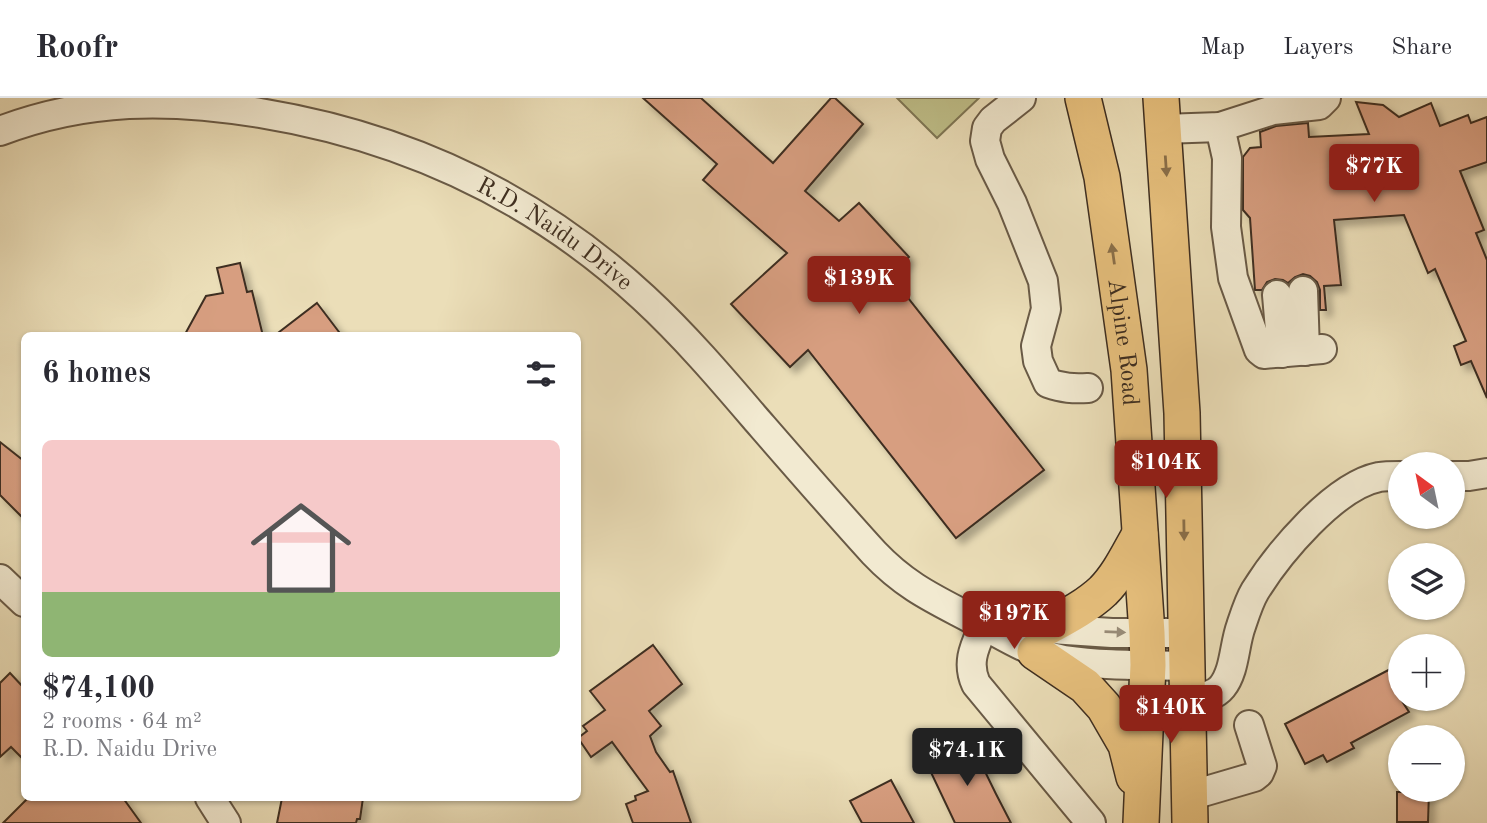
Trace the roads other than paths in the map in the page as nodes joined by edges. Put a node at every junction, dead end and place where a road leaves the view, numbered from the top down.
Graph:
1 (1021, 98) edge
2 (1083, 98) edge
3 (1326, 98) edge
4 (1162, 113) edge
5 (1220, 127) junction
6 (0, 131) edge
7 (1290, 293) dead end
8 (1088, 388) dead end
9 (1487, 473) edge
10 (1388, 477) edge
11 (1465, 477) edge
12 (1140, 534) junction
13 (0, 579) edge
14 (21, 599) edge
15 (984, 625) junction
16 (1186, 634) junction
17 (1041, 640) junction
18 (1147, 649) junction
19 (1188, 700) junction
20 (1249, 725) dead end
21 (212, 801) edge
22 (1190, 810) edge
23 (1140, 817) edge
24 (226, 823) edge
25 (1091, 823) edge

1 - 8 street
12 -> 2 main road, Alpine Road
3 - 5 street
4 - 5 street
4 -> 16 main road, Alpine Road
5 - 7 street
6 - 15 street, R.D. Naidu Drive
9 - 11 street
10 - 19 street
12 - 17 main road
18 -> 12 main road, Alpine Road
13 - 14 street
15 - 17 street, R.D. Naidu Drive
15 - 25 street
16 - 18 street, R.D. Naidu Drive
16 - 19 main road, Alpine Road
17 - 18 street, R.D. Naidu Drive
17 - 23 main road
18 - 23 main road, Alpine Road
19 - 22 main road, Alpine Road
20 - 22 street
21 - 24 street

